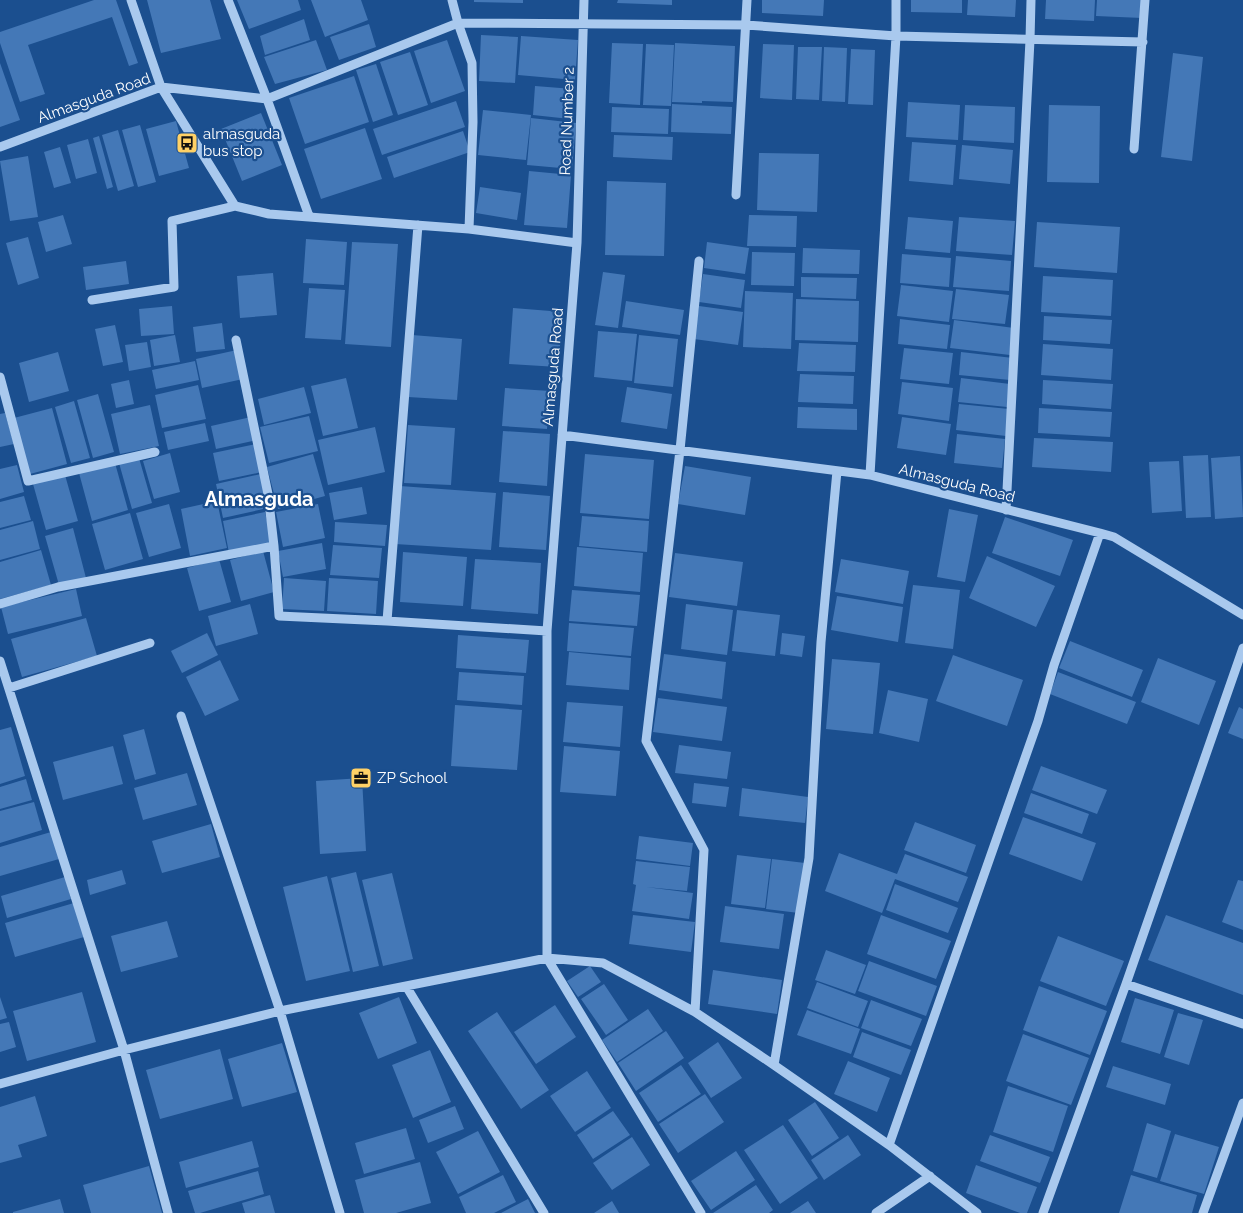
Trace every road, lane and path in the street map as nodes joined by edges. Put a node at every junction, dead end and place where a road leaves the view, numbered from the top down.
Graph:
1 (131, 0) edge
2 (228, 0) edge
3 (452, 0) edge
4 (584, 0) edge
5 (747, 0) edge
6 (896, 0) edge
7 (1031, 0) edge
8 (1145, 0) edge
9 (458, 23) junction
10 (584, 23) junction
11 (746, 24) junction
12 (896, 36) junction
13 (1030, 40) junction
14 (1143, 42) junction
15 (160, 87) junction
16 (267, 99) junction
17 (0, 147) edge
18 (1134, 149) dead end
19 (736, 195) dead end
20 (235, 206) junction
21 (309, 216) junction
22 (418, 225) junction
23 (469, 229) junction
24 (577, 243) junction
25 (700, 261) dead end
26 (92, 300) dead end
27 (236, 340) dead end
28 (0, 377) edge
29 (562, 435) junction
30 (680, 450) junction
31 (155, 452) dead end
32 (837, 470) junction
33 (870, 475) junction
34 (1006, 510) junction
35 (1100, 533) junction
36 (274, 546) junction
37 (0, 604) edge
38 (1243, 615) edge
39 (387, 621) junction
40 (547, 631) junction
41 (150, 643) dead end
42 (1243, 648) edge
43 (0, 661) edge
44 (9, 688) junction
45 (181, 716) dead end
46 (547, 958) junction
47 (1126, 984) junction
48 (406, 986) junction
49 (280, 1011) junction
50 (695, 1012) junction
51 (1243, 1024) edge
52 (124, 1050) junction
53 (774, 1065) junction
54 (0, 1084) edge
55 (1243, 1103) edge
56 (889, 1145) junction
57 (930, 1176) junction
58 (168, 1213) edge
59 (340, 1213) edge
60 (544, 1213) edge
61 (701, 1213) edge
62 (876, 1213) edge
63 (978, 1213) edge
64 (1043, 1213) edge
65 (1203, 1213) edge

1 - 15 street
2 - 16 street
3 - 9 street
4 - 10 street, Road Number 2
5 - 11 street
6 - 12 street
7 - 13 street
8 - 14 street
9 - 10 street
9 - 16 street
9 - 23 street
10 - 11 street
10 - 24 street, Road Number 2
11 - 12 street
11 - 19 street
12 - 13 street
12 - 33 street
13 - 14 street
13 - 34 street
14 - 18 street
15 - 16 street
15 - 17 street, Almasguda Road
15 - 20 street, Almasguda Road
16 - 21 street
20 - 21 street
20 - 26 street
21 - 22 street
22 - 23 street
22 - 39 street
23 - 24 street
24 - 29 street, Almasguda Road
25 - 30 street
27 - 36 street
28 - 31 street
29 - 30 street, Almasguda Road
29 - 40 street
30 - 32 street, Almasguda Road
30 - 50 street
32 - 33 street, Almasguda Road
32 - 53 street
33 - 34 street, Almasguda Road
34 - 35 street, Almasguda Road
35 - 38 street, Almasguda Road
35 - 56 street
36 - 37 street
36 - 39 street
39 - 40 street
40 - 46 street
41 - 44 street
42 - 47 street
43 - 44 street
44 - 52 street
45 - 49 street
46 - 48 street
46 - 50 street
46 - 61 street
47 - 51 street
47 - 64 street
48 - 49 street
48 - 60 street
49 - 52 street
49 - 59 street
50 - 53 street
52 - 54 street
52 - 58 street
53 - 56 street
55 - 65 street
56 - 57 street
57 - 62 street
57 - 63 street

